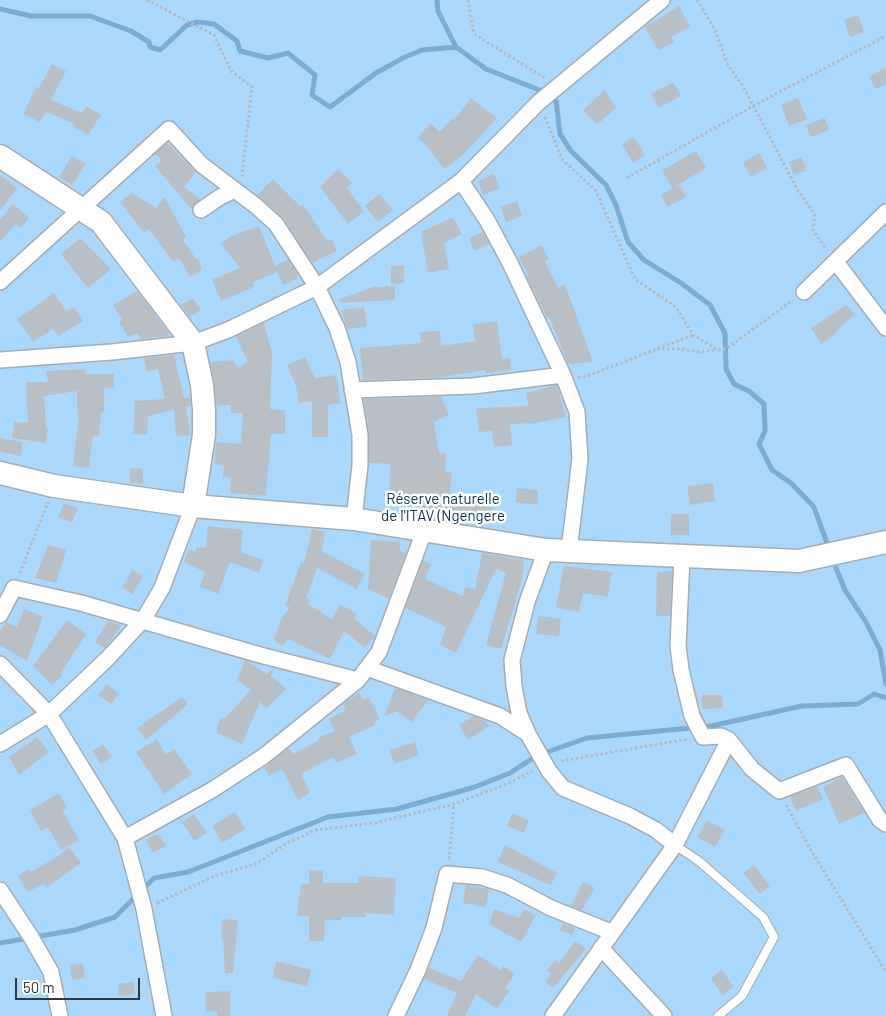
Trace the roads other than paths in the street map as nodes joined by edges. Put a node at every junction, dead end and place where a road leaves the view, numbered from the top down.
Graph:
1 (662, 0) edge
2 (0, 156) edge
3 (461, 181) junction
4 (237, 192) junction
5 (81, 209) junction
6 (201, 210) dead end
7 (886, 212) edge
8 (836, 262) junction
9 (0, 282) edge
10 (318, 287) junction
11 (804, 292) road end
12 (886, 328) edge
13 (193, 343) junction
14 (0, 360) edge
15 (564, 377) junction
16 (352, 390) junction
17 (0, 473) edge
18 (193, 506) junction
19 (354, 519) junction
20 (425, 529) junction
21 (886, 542) edge
22 (546, 550) junction
23 (569, 551) junction
24 (682, 556) junction
25 (0, 615) edge
26 (142, 620) junction
27 (0, 664) edge
28 (362, 674) junction
29 (49, 714) junction
30 (528, 734) junction
31 (730, 740) junction
32 (0, 744) edge
33 (886, 824) edge
34 (125, 838) junction
35 (675, 845) junction
36 (0, 890) edge
37 (611, 932) junction
38 (601, 948) junction
39 (60, 1016) edge
40 (164, 1016) edge
41 (396, 1016) edge
42 (553, 1016) edge
43 (664, 1016) edge
44 (718, 1016) edge

1 - 3 street
2 - 5 street
3 - 10 street
3 - 15 street
4 - 5 street
4 - 6 street
4 - 10 street
5 - 9 street
5 - 13 street
7 - 8 street
8 - 11 street
8 - 12 street
10 - 13 street
10 - 16 street
13 - 14 street
13 - 18 street
15 - 16 street
15 - 23 street
16 - 19 street
17 - 18 street
18 - 19 street
18 - 26 street
19 - 20 street
20 - 22 street
20 - 28 street
21 - 24 street
22 - 23 street
22 - 30 street
23 - 24 street
24 - 31 street
25 - 26 street
26 - 28 street
26 - 29 street
27 - 29 street
28 - 30 street
28 - 34 street
29 - 32 street
29 - 34 street
30 - 35 street
31 - 33 street
31 - 35 street
34 - 40 street
35 - 37 street
35 - 44 lane
36 - 39 street
37 - 38 street
37 - 41 street
38 - 42 street
38 - 43 street

